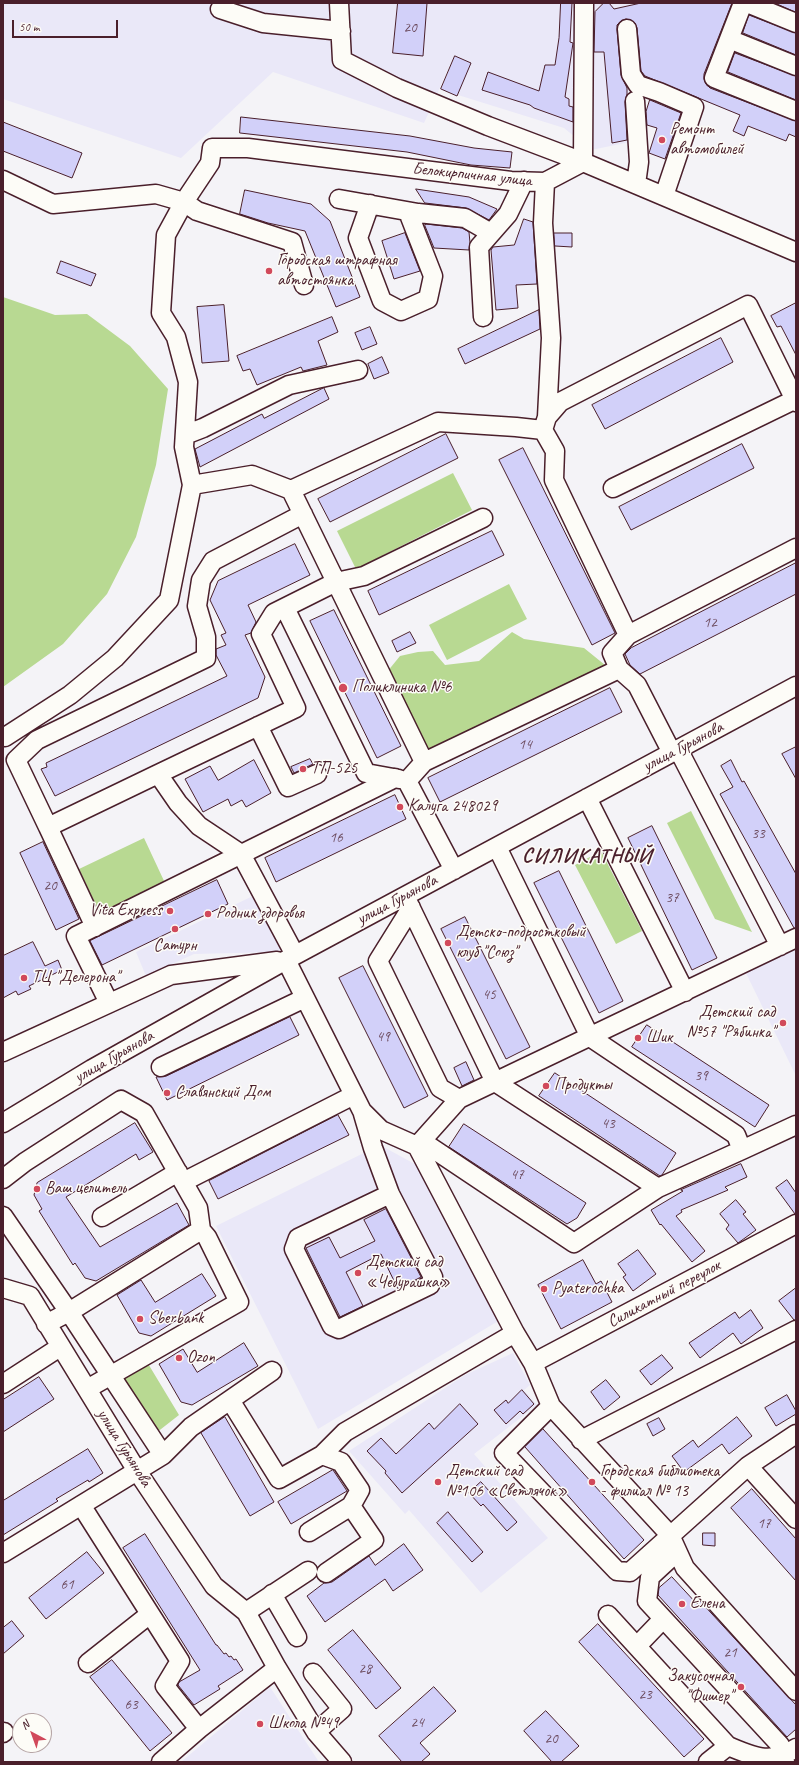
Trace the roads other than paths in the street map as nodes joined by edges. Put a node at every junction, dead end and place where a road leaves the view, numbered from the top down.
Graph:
1 (339, 3) edge
2 (584, 3) edge
3 (743, 3) edge
4 (747, 3) edge
5 (220, 9) dead end
6 (796, 23) edge
7 (628, 29) dead end
8 (341, 31) junction
9 (729, 39) junction
10 (796, 66) edge
11 (635, 101) dead end
12 (796, 111) edge
13 (583, 162) junction
14 (3, 180) edge
15 (524, 181) junction
16 (545, 182) junction
17 (636, 184) junction
18 (664, 196) junction
19 (339, 199) dead end
20 (184, 202) junction
21 (370, 204) junction
22 (408, 212) junction
23 (491, 233) junction
24 (796, 252) edge
25 (304, 285) dead end
26 (483, 317) dead end
27 (358, 370) dead end
28 (796, 400) edge
29 (545, 423) junction
30 (184, 435) junction
31 (192, 486) junction
32 (613, 488) dead end
33 (291, 490) junction
34 (303, 514) junction
35 (483, 518) dead end
36 (796, 548) edge
37 (336, 582) junction
38 (285, 608) junction
39 (628, 634) junction
40 (619, 669) junction
41 (796, 686) edge
42 (258, 726) junction
43 (3, 736) edge
44 (675, 751) junction
45 (424, 762) junction
46 (158, 774) junction
47 (317, 774) dead end
48 (401, 780) junction
49 (588, 798) junction
50 (48, 827) junction
51 (497, 847) junction
52 (241, 854) junction
53 (454, 870) junction
54 (408, 902) junction
55 (95, 928) junction
56 (796, 938) edge
57 (780, 946) junction
58 (290, 957) junction
59 (685, 992) junction
60 (305, 998) junction
61 (109, 1003) junction
62 (590, 1037) junction
63 (3, 1052) edge
64 (161, 1067) dead end
65 (495, 1082) junction
66 (459, 1099) junction
67 (358, 1103) junction
68 (3, 1123) edge
69 (796, 1125) edge
70 (420, 1144) junction
71 (742, 1150) junction
72 (180, 1177) junction
73 (3, 1179) edge
74 (658, 1188) junction
75 (390, 1194) junction
76 (3, 1216) edge
77 (102, 1217) dead end
78 (796, 1224) edge
79 (201, 1230) junction
80 (3, 1288) edge
81 (69, 1312) junction
82 (46, 1324) junction
83 (796, 1330) edge
84 (515, 1333) junction
85 (60, 1347) junction
86 (533, 1363) junction
87 (272, 1371) dead end
88 (111, 1376) junction
89 (3, 1384) edge
90 (87, 1389) junction
91 (230, 1400) junction
92 (552, 1406) junction
93 (796, 1434) edge
94 (581, 1440) junction
95 (163, 1455) junction
96 (322, 1455) junction
97 (748, 1466) junction
98 (137, 1471) junction
99 (81, 1505) junction
100 (351, 1506) junction
101 (796, 1519) edge
102 (308, 1532) dead end
103 (670, 1535) junction
104 (678, 1552) junction
105 (3, 1553) edge
106 (308, 1571) dead end
107 (326, 1573) dead end
108 (272, 1594) junction
109 (246, 1612) junction
110 (150, 1614) junction
111 (608, 1614) dead end
112 (663, 1619) junction
113 (297, 1636) dead end
114 (637, 1646) junction
115 (88, 1663) dead end
116 (277, 1668) junction
117 (313, 1674) dead end
118 (796, 1691) edge
119 (199, 1729) junction
120 (316, 1732) junction
121 (728, 1746) junction
122 (788, 1756) edge
123 (161, 1762) edge
124 (342, 1762) edge
125 (708, 1762) edge

1 - 8 street
2 - 13 street
3 - 9 street
4 - 6 street
5 - 8 street
7 - 18 street
8 - 13 street
9 - 10 street
9 - 12 street
11 - 17 street
13 - 16 street, Белокирпичная улица
13 - 17 street
14 - 20 street
15 - 16 street, Белокирпичная улица
15 - 20 street, Белокирпичная улица
15 - 23 street
16 - 29 street
17 - 18 street
18 - 24 street
19 - 21 street
20 - 25 street
20 - 30 street
21 - 22 street
21 - 22 street
22 - 23 street
23 - 26 street
27 - 30 street
28 - 29 street
28 - 32 street
29 - 33 street
29 - 39 street
30 - 31 street
31 - 33 street
31 - 43 street
33 - 34 street
34 - 37 street
34 - 50 street
35 - 37 street
36 - 39 street
37 - 38 street
37 - 45 street
38 - 42 street
38 - 48 street
39 - 40 street
40 - 44 street
40 - 45 street
41 - 44 street, улица Гурьянова
42 - 46 street
42 - 47 street
44 - 49 street, улица Гурьянова
44 - 57 street
45 - 48 street
46 - 50 street
46 - 52 street
48 - 52 street
48 - 53 street
49 - 51 street, улица Гурьянова
49 - 59 street
50 - 55 street
51 - 53 street, улица Гурьянова
51 - 62 street
52 - 55 street
52 - 58 street
53 - 54 street, улица Гурьянова
54 - 58 street, улица Гурьянова
54 - 65 street
54 - 66 street
55 - 61 street
56 - 57 street
57 - 59 street
58 - 60 street
58 - 61 street
58 - 68 street, улица Гурьянова
59 - 62 street
60 - 64 street
60 - 67 street
61 - 63 street
62 - 65 street
62 - 71 street
65 - 66 street
65 - 74 street
66 - 70 street
67 - 70 street
67 - 72 street
67 - 75 street
69 - 71 street
70 - 74 street
70 - 84 street
71 - 74 street
72 - 73 street
72 - 77 street
72 - 79 street
75 - 75 street
76 - 81 street
78 - 86 street, Силикатный переулок
79 - 81 street
79 - 88 street
80 - 82 street, улица Гурьянова
81 - 82 street
81 - 88 street
82 - 85 street, улица Гурьянова
83 - 94 street
84 - 86 street
84 - 96 street
85 - 89 street
85 - 90 street, улица Гурьянова
86 - 92 street
87 - 91 street
88 - 90 street
88 - 95 street
90 - 98 street, улица Гурьянова
91 - 95 street
91 - 96 street
92 - 94 street
92 - 103 street
93 - 97 street
94 - 103 street
95 - 98 street
96 - 100 street
97 - 101 street
97 - 103 street
98 - 99 street
98 - 109 street, улица Гурьянова
99 - 105 street
99 - 110 street
100 - 102 street
100 - 107 street
103 - 104 street
104 - 112 street
104 - 118 street
106 - 108 street
108 - 109 street
108 - 113 street
109 - 116 street
110 - 115 street
110 - 119 street
111 - 114 street
112 - 114 street
112 - 122 street
114 - 121 street
116 - 119 street
116 - 120 street
117 - 120 street
119 - 123 street
120 - 124 street
121 - 122 street
121 - 125 street

